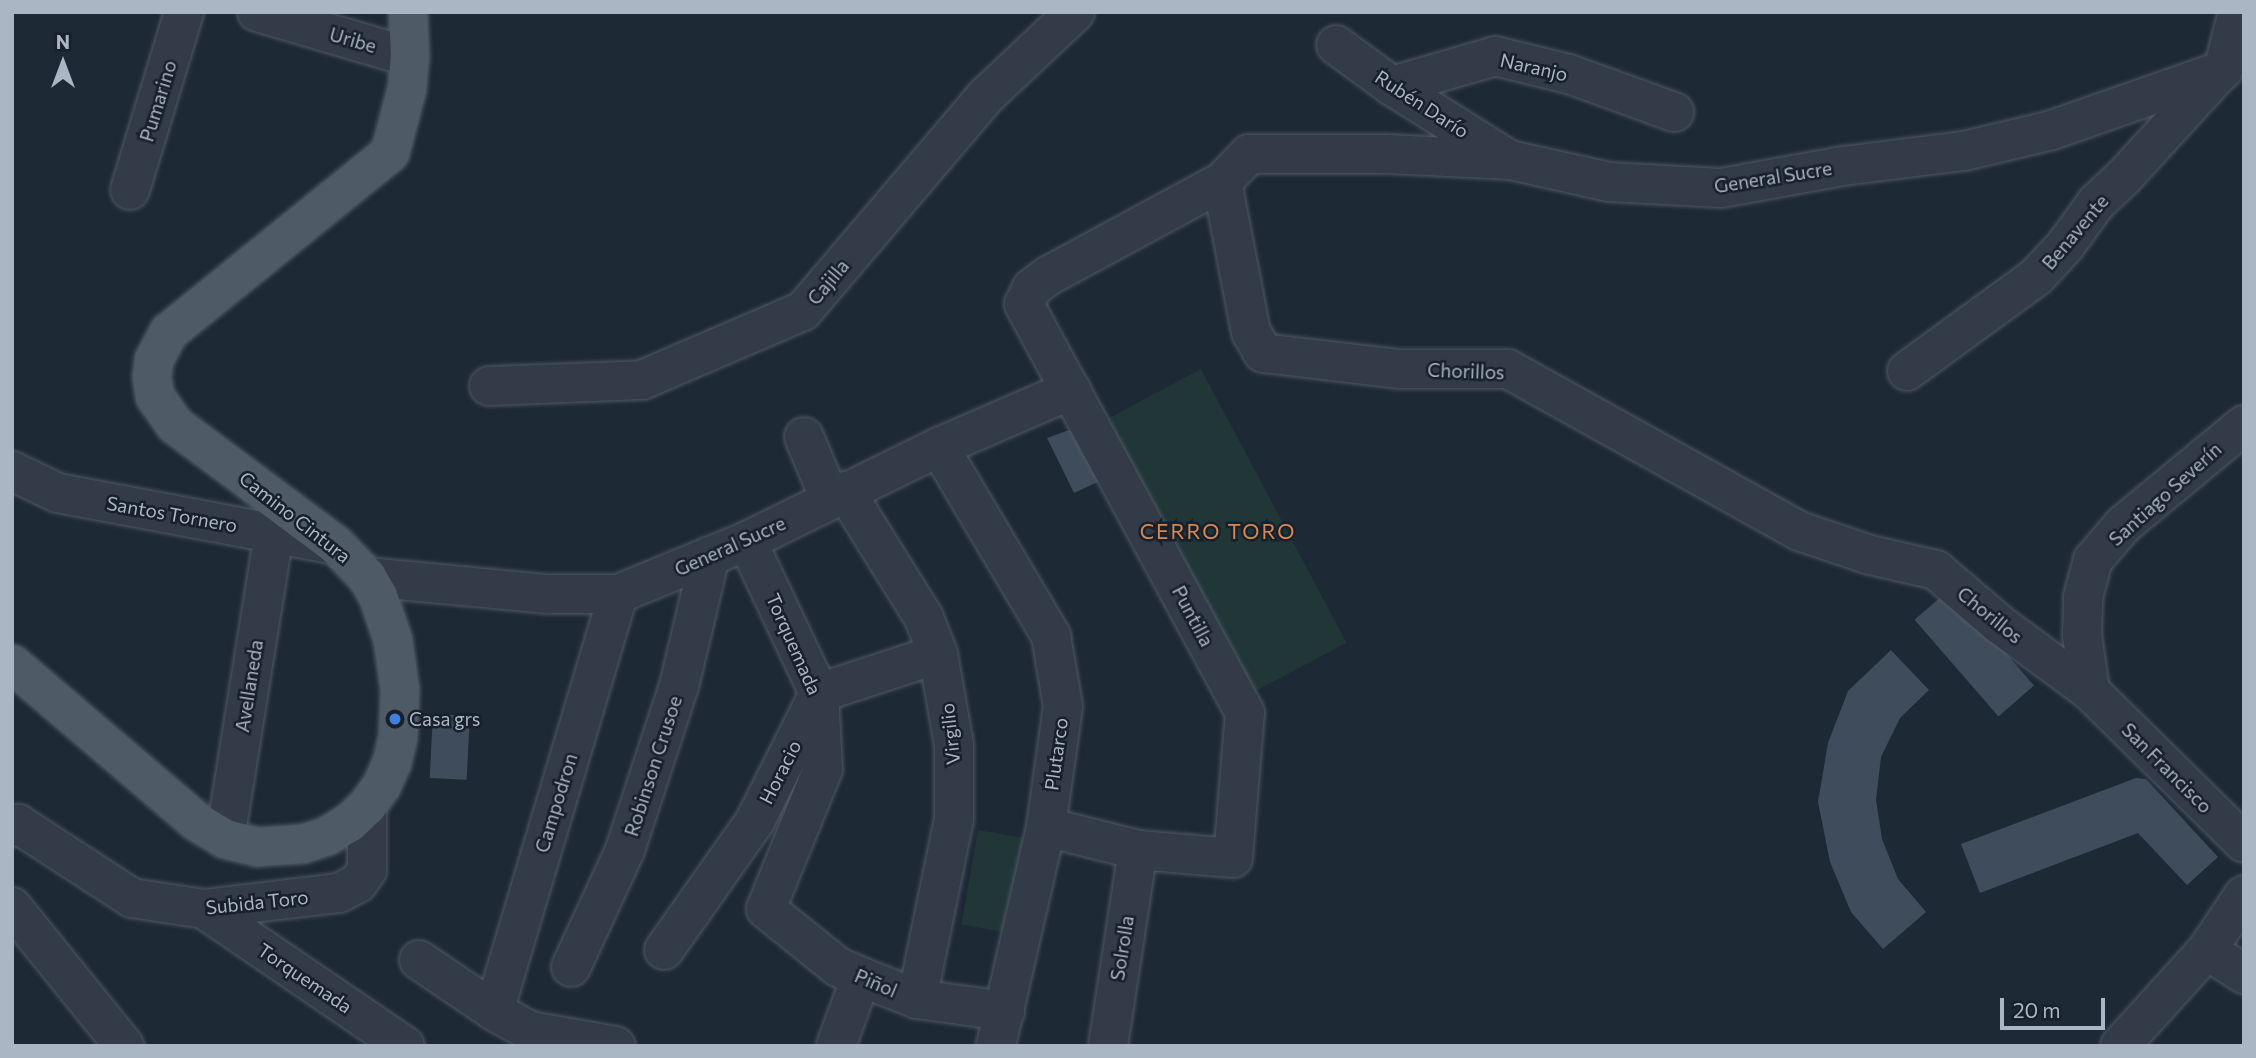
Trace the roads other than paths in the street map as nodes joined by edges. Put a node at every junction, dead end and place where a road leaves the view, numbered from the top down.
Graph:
1 (184, 12) edge
2 (257, 12) edge
3 (408, 12) edge
4 (1074, 12) edge
5 (2238, 12) edge
6 (1336, 45) dead end
7 (410, 57) junction
8 (2222, 69) junction
9 (1391, 86) junction
10 (1674, 112) dead end
11 (1510, 160) junction
12 (1222, 183) junction
13 (130, 190) dead end
14 (1907, 371) dead end
15 (489, 386) dead end
16 (1071, 390) junction
17 (2244, 425) edge
18 (804, 437) dead end
19 (939, 447) junction
20 (12, 471) edge
21 (838, 495) junction
22 (274, 533) junction
23 (747, 541) junction
24 (336, 545) junction
25 (710, 556) junction
26 (367, 577) junction
27 (618, 594) junction
28 (938, 654) junction
29 (12, 664) edge
30 (2090, 691) junction
31 (819, 693) junction
32 (367, 806) junction
33 (12, 827) edge
34 (1046, 827) junction
35 (225, 838) junction
36 (2244, 843) edge
37 (1138, 850) junction
38 (2244, 895) edge
39 (12, 907) edge
40 (204, 909) junction
41 (766, 909) joint
42 (664, 950) dead end
43 (2207, 950) junction
44 (419, 960) dead end
45 (571, 967) dead end
46 (2244, 974) edge
47 (861, 977) junction
48 (917, 999) junction
49 (494, 1011) junction
50 (1001, 1028) edge
51 (124, 1046) edge
52 (405, 1046) edge
53 (615, 1046) edge
54 (836, 1046) edge
55 (1108, 1046) edge
56 (2120, 1046) edge

1 - 13 street, Pumarino
2 - 7 street, Uribe
3 - 7 main road, Camino Cintura
4 - 15 street, Cajilla
5 - 8 street
6 - 9 street, Rubén Darío
7 - 24 main road, Camino Cintura
8 - 11 street, General Sucre
8 - 14 street, Benavente
9 - 10 street, Naranjo
9 - 11 street, Rubén Darío
11 - 12 street, General Sucre
12 - 16 street
12 - 30 street, Chorillos
16 - 19 street, General Sucre
16 - 37 street, Puntilla
17 - 30 street, Santiago Severín
18 - 21 street, Virgilio
19 - 21 street, General Sucre
19 - 34 street, Plutarco
20 - 22 street, Santos Tornero
21 - 23 street, General Sucre
21 - 28 street, Virgilio
22 - 24 street, Santos Tornero
22 - 35 street, Avellaneda
23 - 25 street, General Sucre
23 - 31 street, Torquemada
24 - 26 main road, Camino Cintura
25 - 27 street, General Sucre
25 - 45 street, Robinson Crusoe
26 - 27 street, General Sucre
26 - 32 main road, Camino Cintura
27 - 49 street, Campodron
28 - 31 street
28 - 48 street, Virgilio
29 - 35 main road, Camino Cintura
30 - 36 street, San Francisco
31 - 41 street, Torquemada
31 - 42 street, Horacio
32 - 35 main road, Camino Cintura
32 - 40 street, Subida Toro
33 - 40 street, Subida Toro
34 - 37 street
34 - 50 street, Plutarco
37 - 55 street, Solrolla
38 - 43 street
39 - 51 street
40 - 52 street, Torquemada
41 - 47 street, Piñol
43 - 46 street
43 - 56 street
44 - 49 street
47 - 48 street, Piñol
47 - 54 street
48 - 50 street, Piñol
49 - 53 street

